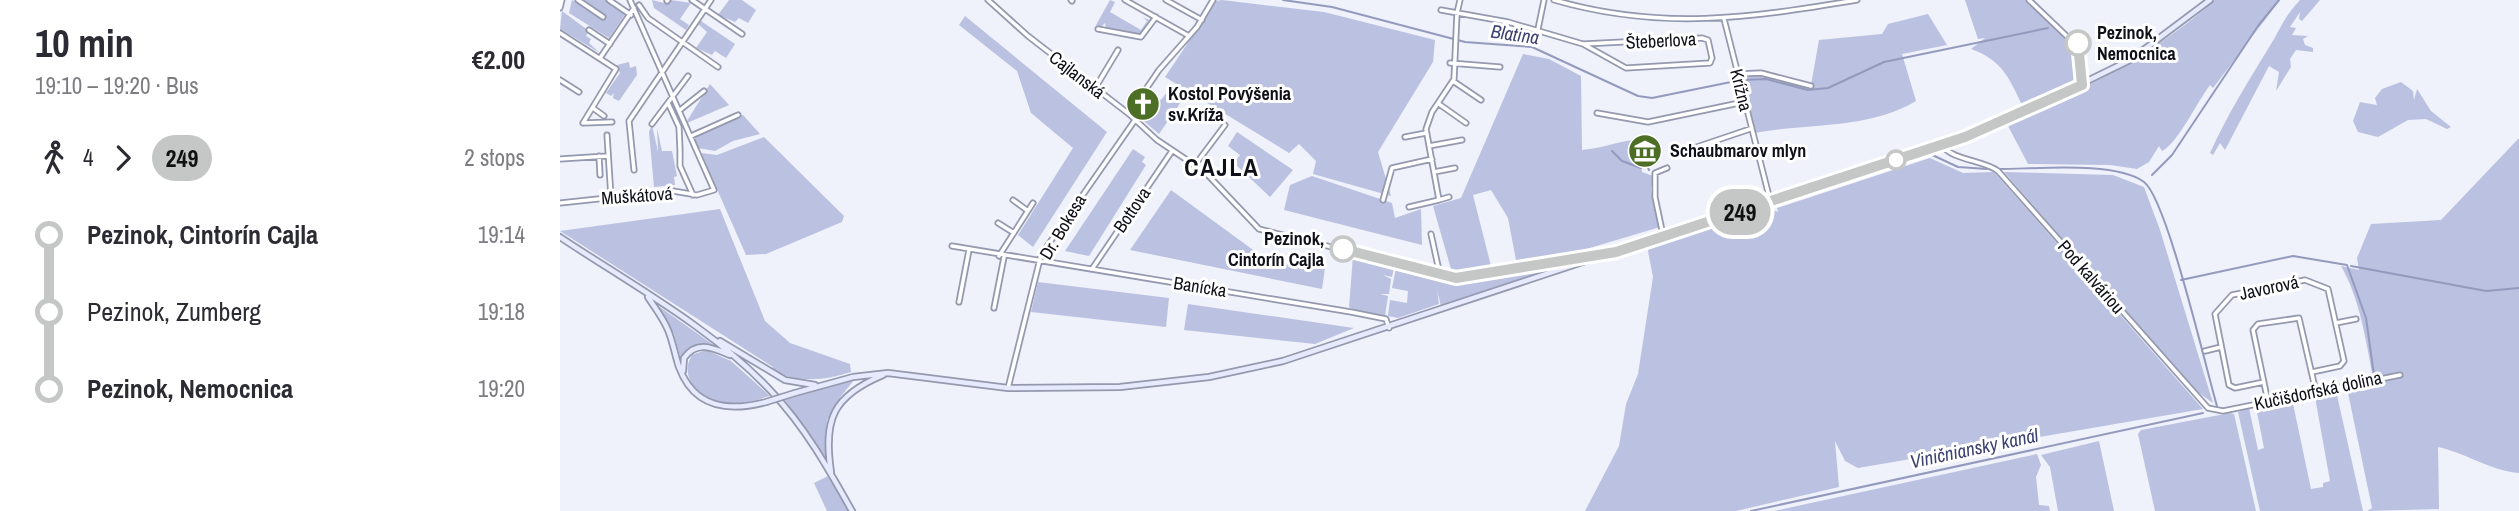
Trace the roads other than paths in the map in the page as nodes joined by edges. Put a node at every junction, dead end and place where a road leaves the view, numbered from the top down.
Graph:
1 (562, 0) edge
2 (578, 0) edge
3 (609, 0) edge
4 (692, 0) edge
5 (711, 0) edge
6 (988, 0) edge
7 (1125, 0) edge
8 (1166, 0) edge
9 (1213, 0) edge
10 (1460, 0) edge
11 (1544, 0) edge
12 (1554, 0) edge
13 (1857, 0) edge
14 (2029, 0) edge
15 (2210, 0) edge
16 (632, 1) edge
17 (639, 5) dead end
18 (560, 8) edge
19 (634, 8) junction
20 (705, 9) junction
21 (1441, 10) dead end
22 (1457, 13) junction
23 (631, 15) junction
24 (603, 17) dead end
25 (1156, 17) junction
26 (1724, 19) junction
27 (1202, 20) junction
28 (1098, 29) dead end
29 (1538, 29) junction
30 (589, 30) dead end
31 (560, 33) edge
32 (742, 34) dead end
33 (1189, 36) junction
34 (682, 42) junction
35 (1600, 43) junction
36 (610, 44) junction
37 (1583, 44) junction
38 (1118, 50) dead end
39 (1596, 51) junction
40 (600, 58) junction
41 (659, 61) junction
42 (668, 62) junction
43 (1453, 64) junction
44 (719, 67) dead end
45 (1500, 67) dead end
46 (664, 72) junction
47 (1737, 75) junction
48 (688, 76) dead end
49 (560, 79) edge
50 (1453, 81) junction
51 (1097, 85) dead end
52 (2082, 85) junction
53 (1811, 86) dead end
54 (704, 91) dead end
55 (579, 92) dead end
56 (673, 95) junction
57 (1482, 100) dead end
58 (1744, 102) junction
59 (668, 103) junction
60 (1438, 104) junction
61 (593, 108) junction
62 (680, 110) junction
63 (1597, 113) dead end
64 (1129, 114) junction
65 (738, 115) dead end
66 (604, 116) dead end
67 (1136, 120) junction
68 (612, 122) dead end
69 (1466, 122) dead end
70 (652, 124) dead end
71 (1225, 125) dead end
72 (1750, 129) junction
73 (1426, 133) junction
74 (607, 135) dead end
75 (691, 136) junction
76 (1405, 136) dead end
77 (1462, 140) dead end
78 (1942, 145) junction
79 (1429, 146) junction
80 (1172, 151) junction
81 (607, 155) junction
82 (1673, 155) dead end
83 (599, 156) junction
84 (560, 159) edge
85 (1432, 159) junction
86 (1195, 165) junction
87 (1455, 168) dead end
88 (1667, 168) dead end
89 (634, 170) dead end
90 (1434, 172) junction
91 (600, 175) dead end
92 (693, 195) junction
93 (611, 197) junction
94 (1449, 197) dead end
95 (1013, 200) dead end
96 (1383, 200) dead end
97 (1439, 200) junction
98 (1770, 202) junction
99 (560, 203) edge
100 (1033, 203) dead end
101 (1409, 207) dead end
102 (1028, 211) junction
103 (998, 222) dead end
104 (1014, 233) junction
105 (1431, 234) dead end
106 (560, 237) edge
107 (1663, 237) junction
108 (953, 246) dead end
109 (969, 250) junction
110 (1616, 252) junction
111 (1002, 256) junction
112 (1578, 256) junction
113 (1040, 262) junction
114 (1580, 264) junction
115 (1092, 269) junction
116 (1440, 275) junction
117 (645, 293) junction
118 (959, 302) dead end
119 (994, 308) dead end
120 (2356, 319) dead end
121 (2336, 323) junction
122 (1389, 328) junction
123 (710, 337) junction
124 (2221, 347) junction
125 (2205, 351) dead end
126 (735, 357) junction
127 (2312, 372) junction
128 (888, 373) junction
129 (2400, 375) dead end
130 (685, 379) junction
131 (2263, 382) junction
132 (820, 386) junction
133 (1008, 387) junction
134 (2316, 391) junction
135 (2268, 402) junction
136 (2235, 409) joint
137 (832, 476) junction
138 (852, 511) edge

1 - 18 street
2 - 24 street
3 - 23 street
4 - 20 street
5 - 20 street
6 - 64 street, Cajlanská
7 - 25 street
8 - 27 street
9 - 27 street
10 - 22 street
11 - 29 street
12 - 26 street
13 - 26 street
14 - 52 street
15 - 52 main road
16 - 19 street
17 - 34 street
19 - 23 street
19 - 41 street
20 - 32 street
20 - 34 street
21 - 22 street, Šteberlova
22 - 29 street, Šteberlova
22 - 43 street
23 - 36 street
25 - 28 street
25 - 33 street
26 - 47 street, Krížna
27 - 33 street
29 - 37 street, Šteberlova
30 - 36 street
31 - 40 street
33 - 64 street
34 - 42 street
34 - 44 street
35 - 37 street, Šteberlova
35 - 39 street
35 - 39 street, Šteberlova
36 - 40 street
37 - 39 street, Šteberlova
38 - 51 street
40 - 61 street
41 - 42 street
41 - 46 street
42 - 46 street
43 - 45 street
43 - 50 street
46 - 56 street
46 - 89 street
47 - 53 street
47 - 58 street, Krížna
48 - 56 street
49 - 55 street
50 - 57 street
50 - 60 street
52 - 78 main road
54 - 62 street
56 - 59 street
56 - 62 street
58 - 63 street
58 - 72 street, Krížna
59 - 70 street
59 - 92 street
60 - 69 street
60 - 73 street
61 - 66 street
61 - 68 street
62 - 75 street
64 - 67 street, Cajlanská
65 - 75 street
67 - 80 street, Cajlanská
67 - 113 street, Dr. Bokesa
71 - 86 street
72 - 82 street
72 - 98 street, Krížna
73 - 76 street
73 - 79 street
74 - 81 street
75 - 92 street, Muškátová
77 - 79 street
78 - 98 main road
78 - 136 street, Pod kalváriou
79 - 85 street
80 - 86 street, Cajlanská
80 - 115 street, Bottova
81 - 83 street
81 - 93 street
83 - 84 street
83 - 91 street
85 - 90 street
85 - 96 street
86 - 116 street, Cajlanská
87 - 90 street
88 - 107 street
90 - 97 street
92 - 93 street, Muškátová
93 - 99 street, Muškátová
94 - 97 street
95 - 102 street
97 - 101 street
98 - 107 main road
100 - 102 street
102 - 104 street
103 - 104 street
104 - 111 street
105 - 116 street
106 - 117 main road
107 - 110 main road
108 - 109 street, Banícka
109 - 111 street, Banícka
109 - 118 street
110 - 112 street, Cajlanská
110 - 114 main road
111 - 113 street, Banícka
111 - 119 street
112 - 114 street
112 - 116 street, Cajlanská
113 - 115 street, Banícka
113 - 133 street, Dr. Bokesa
114 - 122 main road
115 - 122 street, Banícka
117 - 123 main road
117 - 130 main road
120 - 121 street
121 - 124 street, Javorová
121 - 127 street, Javorová
122 - 133 main road
123 - 126 main road
123 - 132 main road
124 - 125 street
124 - 131 street, Javorová
126 - 130 main road
126 - 137 main road
127 - 131 street
127 - 134 street
128 - 132 main road
128 - 133 main road
128 - 137 main road
129 - 134 street, Kučišdorfská dolina
130 - 132 main road, bridge
131 - 135 street
134 - 135 street, Kučišdorfská dolina
135 - 136 street, Kučišdorfská dolina
137 - 138 main road

